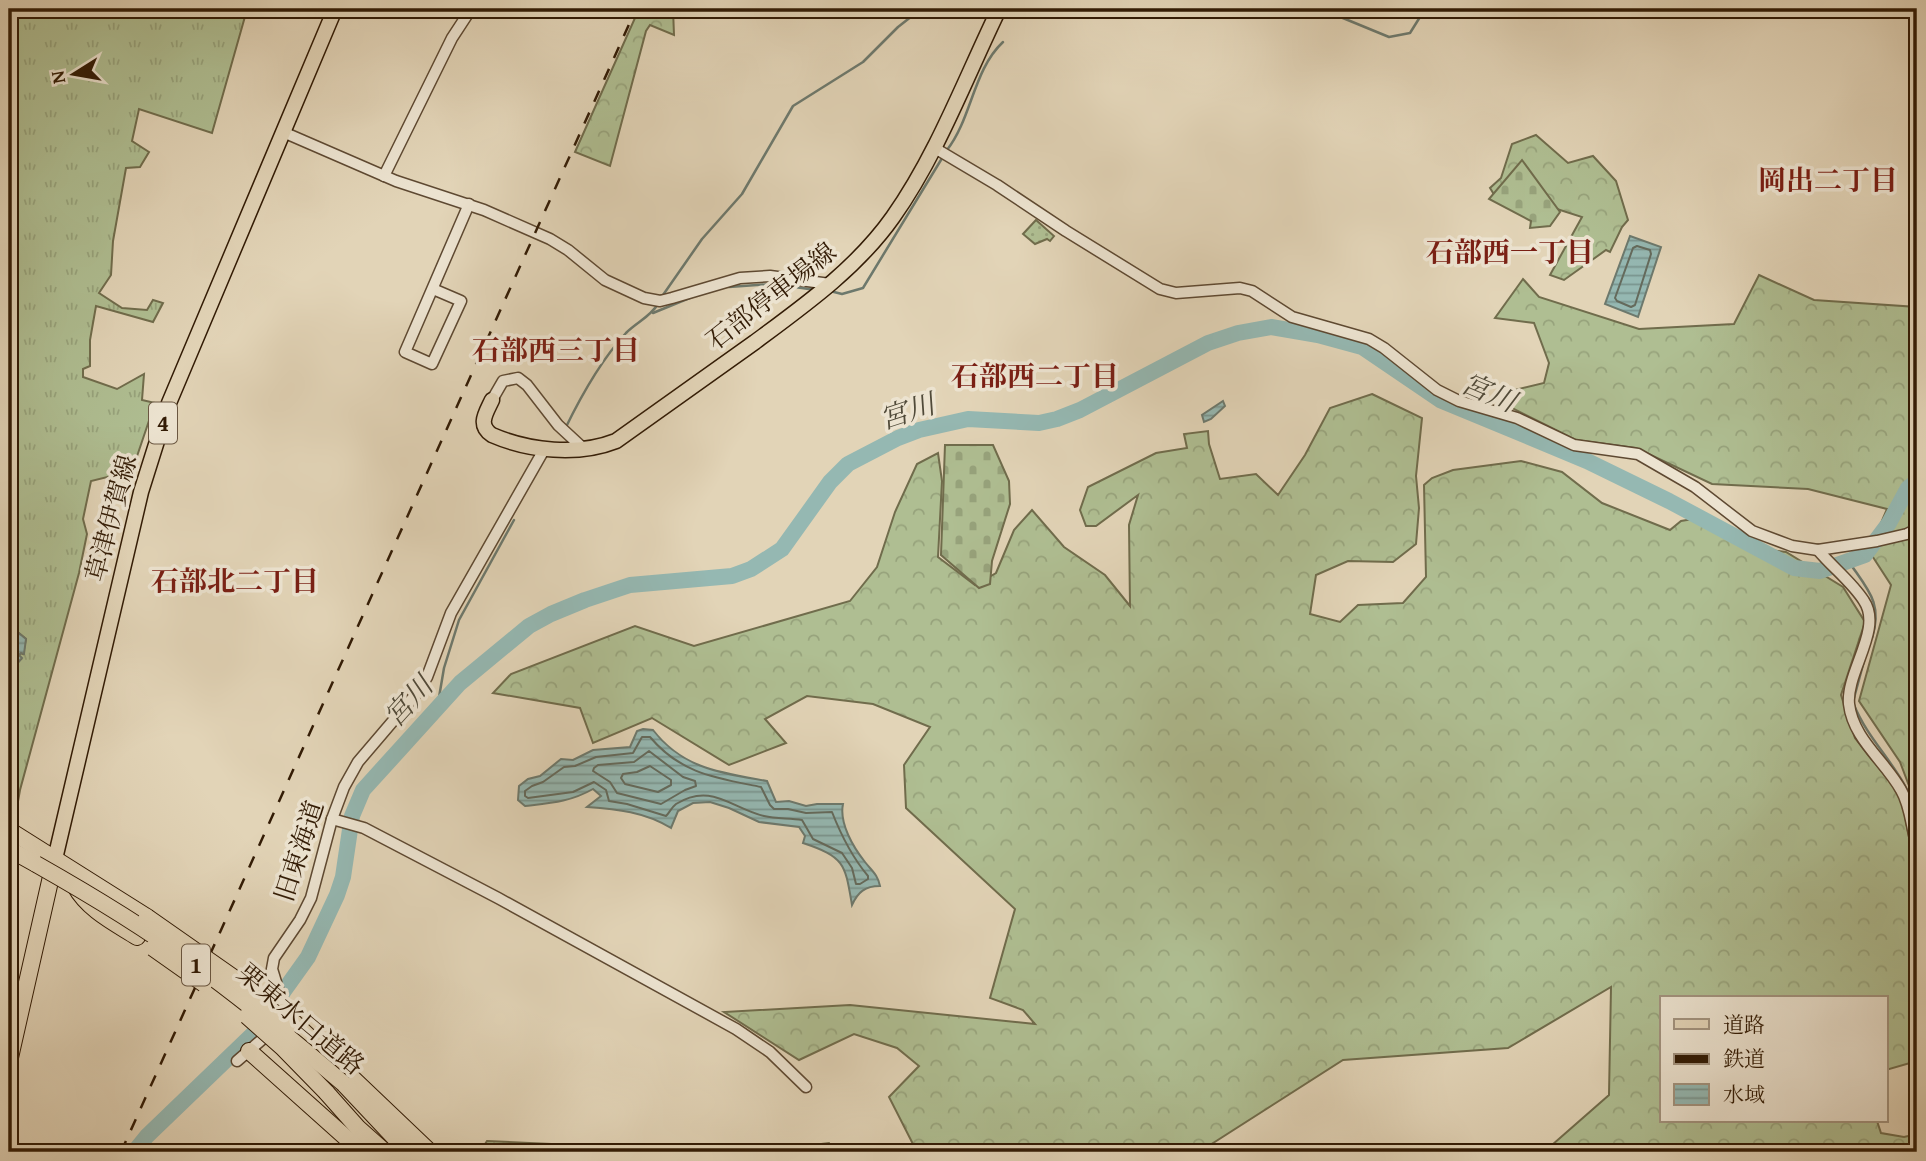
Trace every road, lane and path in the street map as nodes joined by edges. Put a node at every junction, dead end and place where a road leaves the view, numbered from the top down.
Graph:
1 (335, 9) edge
2 (471, 9) edge
3 (999, 9) edge
4 (283, 132) junction
5 (933, 147) junction
6 (384, 176) junction
7 (469, 204) junction
8 (830, 284) junction
9 (433, 289) junction
10 (492, 400) joint
11 (552, 449) junction
12 (584, 450) junction
13 (1917, 529) edge
14 (1818, 550) junction
15 (336, 819) junction
16 (9, 830) edge
17 (1917, 846) edge
18 (9, 849) edge
19 (55, 859) junction
20 (282, 1007) junction
21 (243, 1056) joint
22 (9, 1062) edge
23 (344, 1084) junction
24 (806, 1087) dead end
25 (362, 1152) edge
26 (385, 1152) edge
27 (408, 1152) edge
28 (430, 1152) edge

1 - 4 main road, 草津伊賀線 / 4
2 - 6 street
3 - 5 main road, 石部停車場線
4 - 6 street
4 - 19 main road, 草津伊賀線 / 4
5 - 8 main road, 石部停車場線
5 - 14 street
6 - 7 street
7 - 8 street
7 - 9 street
8 - 12 main road, 石部停車場線
9 - 9 street
10 - 11 main road, 石部停車場線
10 - 12 street
11 - 12 main road, 石部停車場線
11 - 15 street, 旧東海道
13 - 14 street
14 - 17 street
15 - 20 street, 旧東海道
15 - 24 street
16 - 19 highway, 1
18 - 23 highway, 栗東水口道路 / 1, bridge
19 - 22 highway
19 - 23 highway, 1, bridge
19 - 26 highway, 1, bridge
20 - 21 street
20 - 28 highway
21 - 25 highway
23 - 27 highway, 栗東水口道路 / 1

